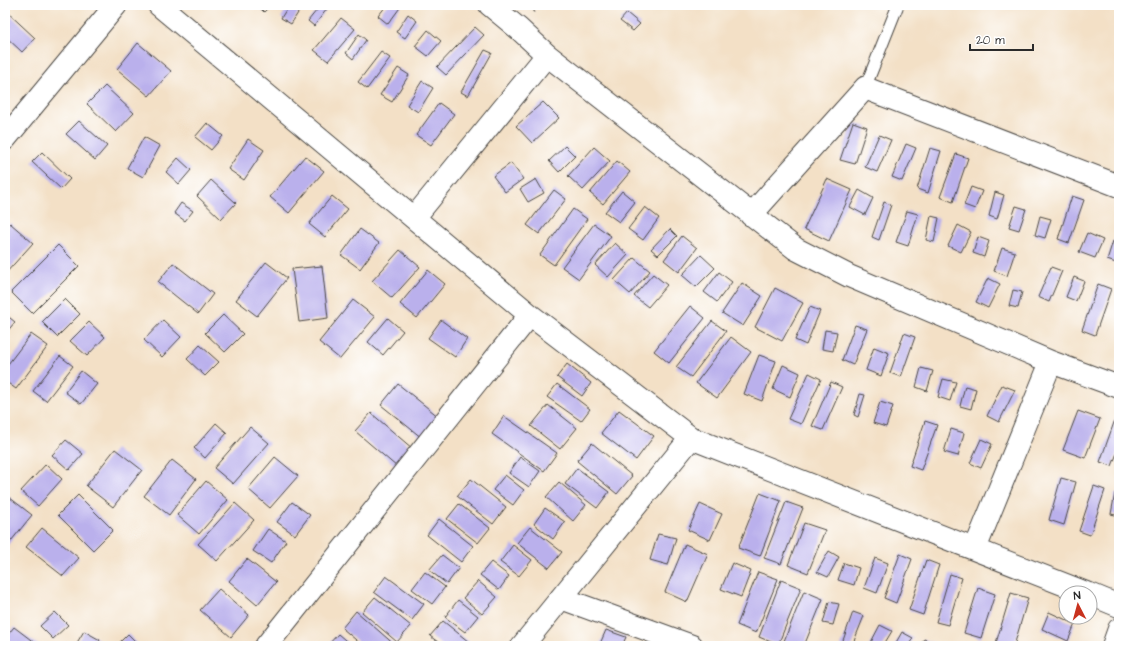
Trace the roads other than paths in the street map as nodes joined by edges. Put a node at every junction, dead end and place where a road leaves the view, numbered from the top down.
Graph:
1 (116, 5) edge
2 (159, 5) edge
3 (490, 5) edge
4 (898, 5) edge
5 (547, 56) junction
6 (864, 88) junction
7 (5, 139) edge
8 (1119, 186) edge
9 (751, 215) junction
10 (414, 218) junction
11 (530, 315) junction
12 (1051, 362) junction
13 (1119, 387) edge
14 (691, 438) junction
15 (975, 549) junction
16 (1066, 585) edge
17 (1098, 597) edge
18 (561, 598) junction
19 (1119, 606) edge
20 (1119, 629) edge
21 (266, 646) edge
22 (522, 646) edge
23 (692, 646) edge
24 (1113, 646) edge

1 - 7 street
2 - 10 street
3 - 5 street
4 - 6 lane
5 - 9 street
5 - 10 street
6 - 8 street
6 - 9 street
9 - 12 street
10 - 11 street
11 - 14 street
11 - 21 street
12 - 13 street
12 - 15 street
14 - 15 street
14 - 18 street
15 - 16 street
17 - 19 street
18 - 22 street
18 - 23 street
20 - 24 street

